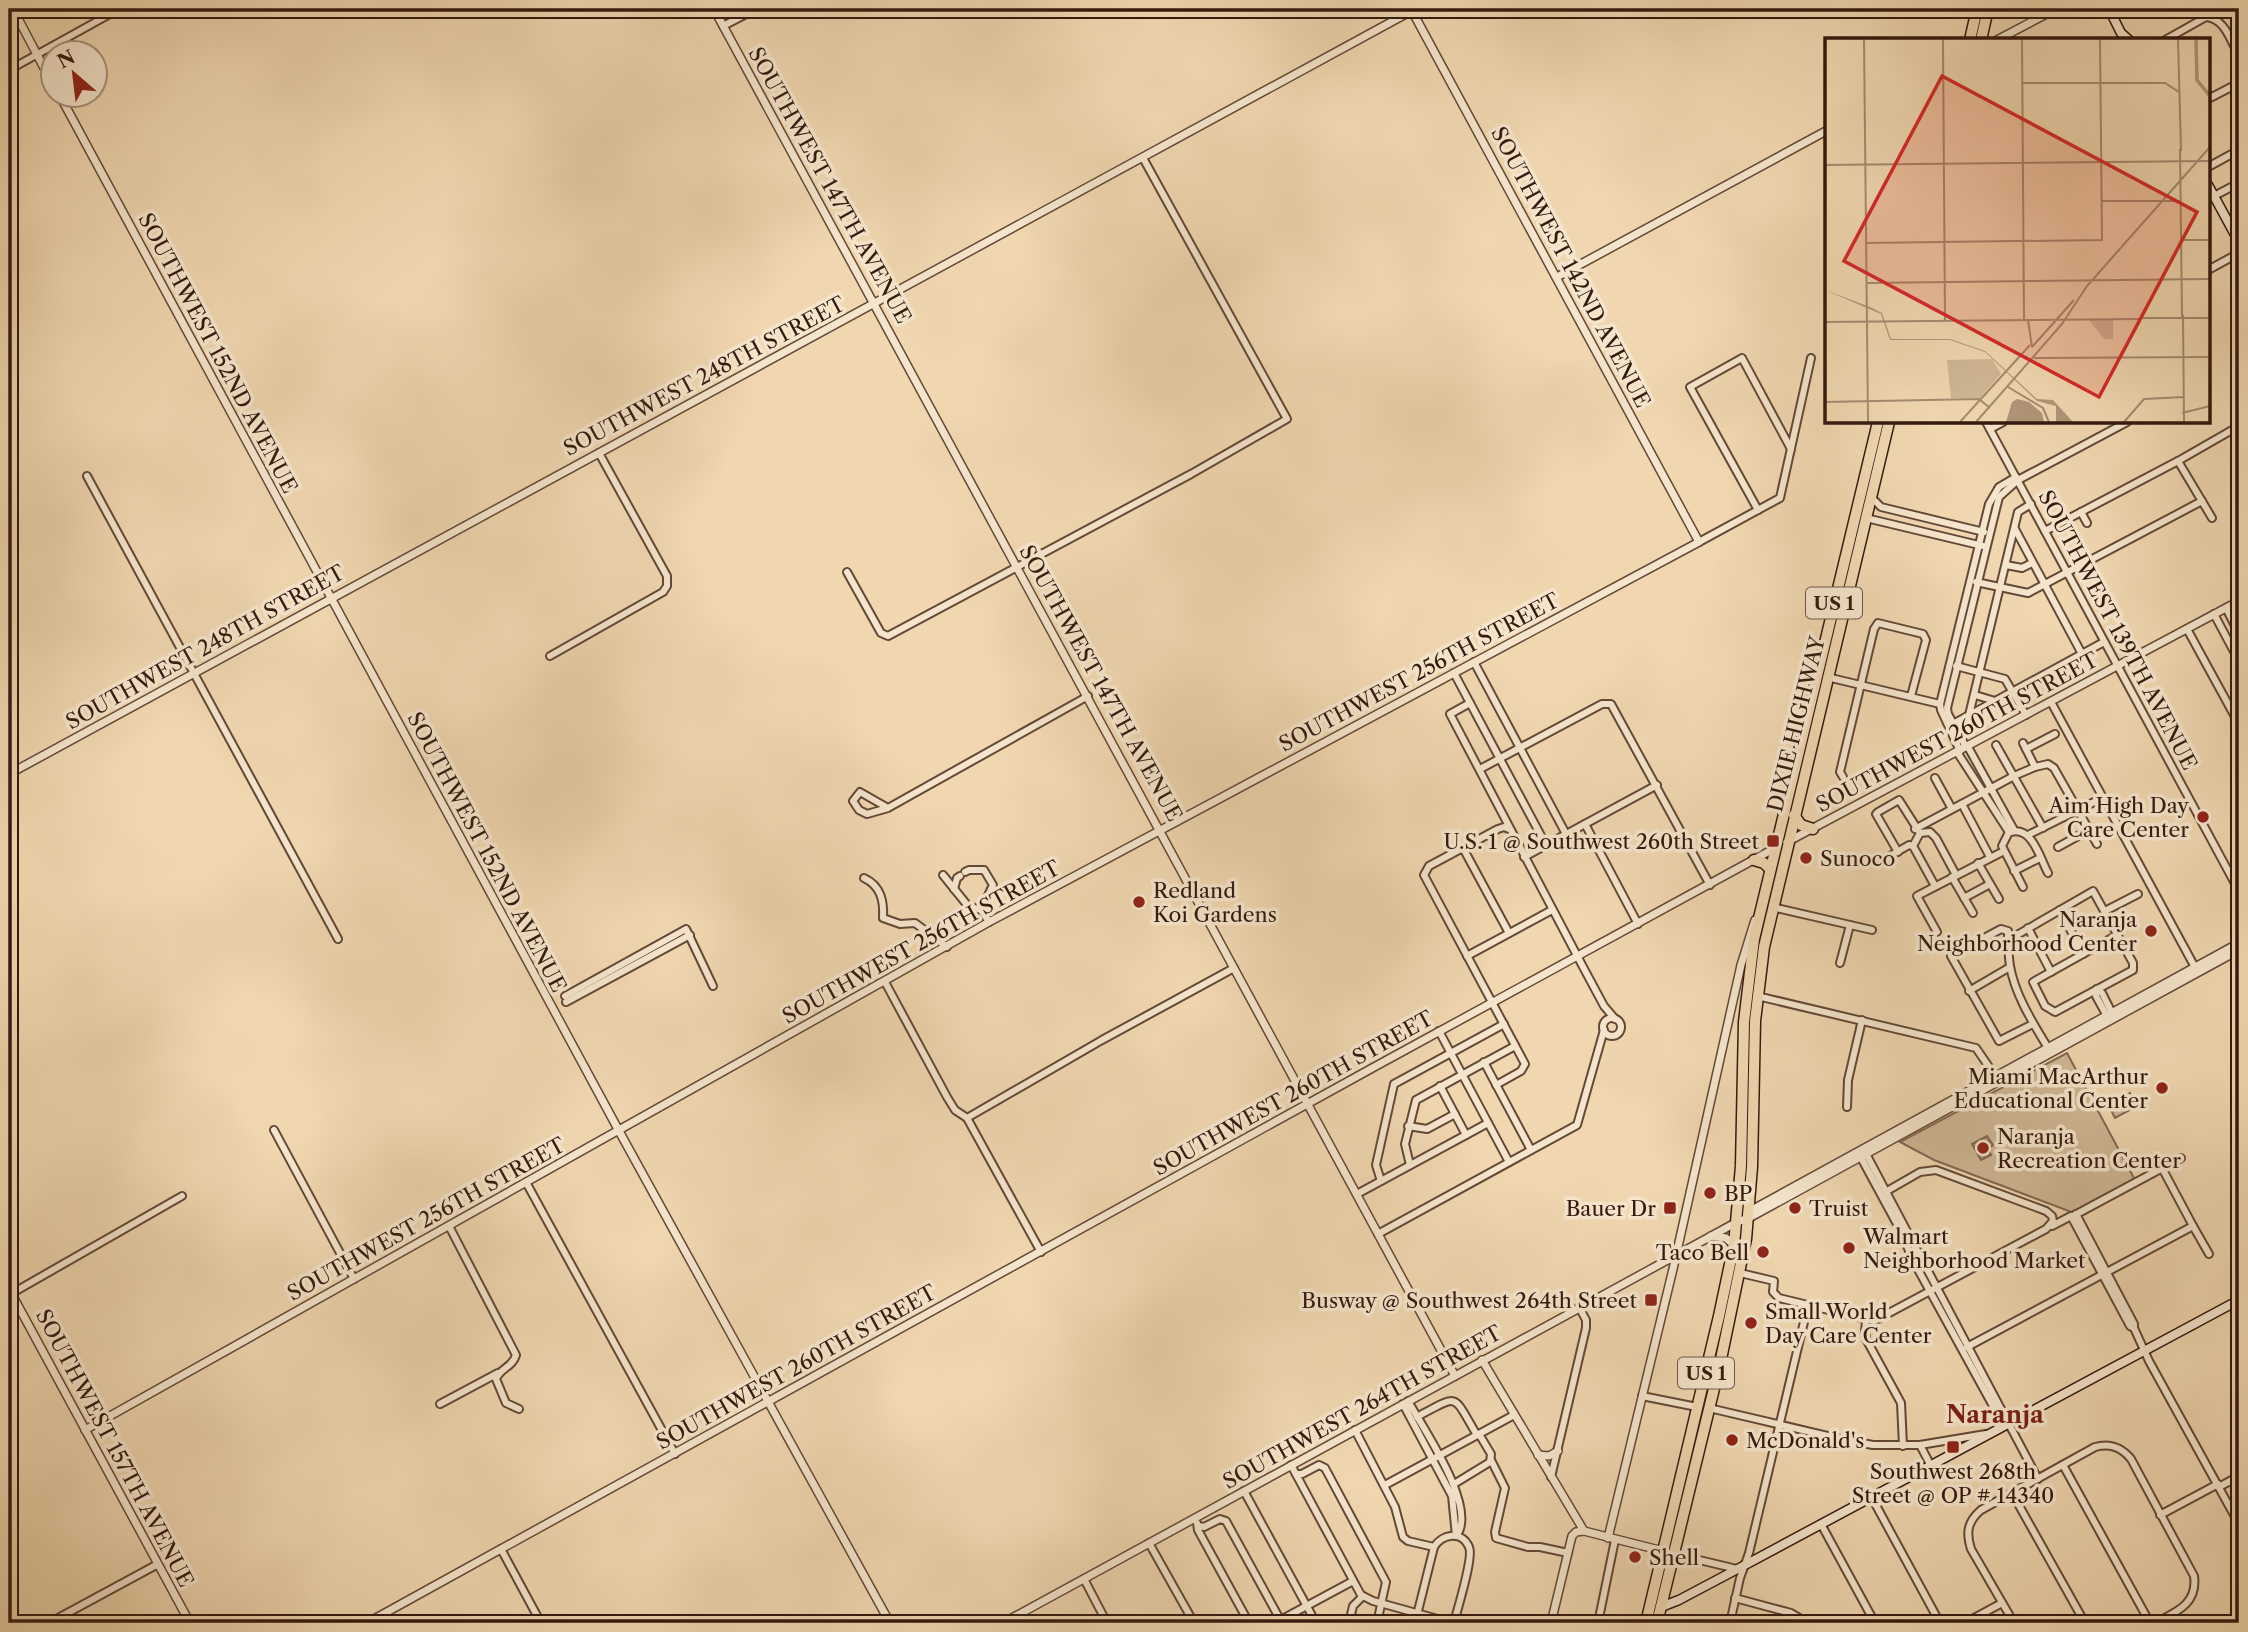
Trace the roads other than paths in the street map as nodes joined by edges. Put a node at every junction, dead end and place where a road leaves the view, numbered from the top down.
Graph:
1 (13, 9) edge
2 (120, 9) edge
3 (714, 9) edge
4 (756, 9) edge
5 (1413, 9) edge
6 (1978, 9) edge
7 (1988, 9) edge
8 (2056, 9) edge
9 (2109, 9) edge
10 (723, 26) junction
11 (2122, 36) edge
12 (1971, 38) edge
13 (1981, 38) edge
14 (2001, 38) edge
15 (2169, 38) edge
16 (37, 54) junction
17 (2239, 56) edge
18 (9, 70) edge
19 (2239, 83) edge
20 (2210, 98) edge
21 (67, 108) edge
22 (1825, 133) edge
23 (2239, 150) edge
24 (1143, 158) junction
25 (2210, 166) edge
26 (2239, 183) edge
27 (2210, 189) edge
28 (2214, 196) junction
29 (2239, 242) edge
30 (2239, 253) edge
31 (2210, 269) edge
32 (1557, 277) junction
33 (875, 303) junction
34 (1811, 358) dead end
35 (1878, 424) edge
36 (1889, 424) edge
37 (2106, 424) edge
38 (2123, 424) edge
39 (1988, 425) edge
40 (2239, 426) edge
41 (2110, 431) junction
42 (1791, 449) junction
43 (599, 453) junction
44 (2178, 461) junction
45 (87, 476) dead end
46 (2017, 479) junction
47 (1871, 496) junction
48 (2202, 501) junction
49 (2031, 504) junction
50 (1758, 510) junction
51 (2081, 512) junction
52 (1866, 518) junction
53 (2212, 518) dead end
54 (2087, 523) dead end
55 (2015, 528) junction
56 (2045, 531) junction
57 (1985, 533) junction
58 (1699, 542) junction
59 (1982, 545) junction
60 (2032, 563) junction
61 (1016, 565) junction
62 (2006, 565) junction
63 (847, 572) dead end
64 (2068, 572) junction
65 (1974, 581) junction
66 (2044, 584) junction
67 (2001, 588) junction
68 (331, 599) junction
69 (2239, 601) edge
70 (2226, 608) junction
71 (2214, 614) junction
72 (2187, 629) junction
73 (2239, 634) edge
74 (2104, 642) junction
75 (2082, 654) junction
76 (550, 656) dead end
77 (2239, 661) edge
78 (1474, 662) junction
79 (1956, 666) junction
80 (2116, 666) junction
81 (1981, 672) junction
82 (194, 673) junction
83 (1454, 673) junction
84 (1828, 677) junction
85 (1861, 685) junction
86 (2013, 691) junction
87 (1975, 695) junction
88 (1088, 696) junction
89 (1911, 696) junction
90 (1995, 701) junction
91 (2051, 702) junction
92 (1470, 703) junction
93 (1940, 704) junction
94 (1969, 715) junction
95 (2026, 715) junction
96 (1953, 724) junction
97 (2239, 724) edge
98 (2055, 734) dead end
99 (1996, 745) dead end
100 (1520, 747) junction
101 (1963, 749) junction
102 (1500, 758) junction
103 (2035, 766) junction
104 (1480, 769) junction
105 (9, 774) edge
106 (2014, 776) junction
107 (1843, 777) dead end
108 (1935, 778) dead end
109 (1657, 785) junction
110 (1992, 788) junction
111 (1984, 792) junction
112 (2094, 802) dead end
113 (1962, 804) junction
114 (888, 808) junction
115 (1952, 809) junction
116 (2078, 810) junction
117 (2000, 811) junction
118 (1794, 815) junction
119 (1585, 824) junction
120 (2043, 828) junction
121 (1509, 829) junction
122 (1813, 829) junction
123 (1160, 830) junction
124 (2089, 830) junction
125 (1918, 831) junction
126 (2011, 831) junction
127 (1566, 834) junction
128 (2028, 835) junction
129 (1787, 842) junction
130 (2097, 844) dead end
131 (1546, 845) junction
132 (1913, 846) junction
133 (2059, 847) dead end
134 (1463, 848) junction
135 (1775, 848) junction
136 (2004, 851) junction
137 (1898, 852) junction
138 (1524, 857) junction
139 (1990, 857) junction
140 (2040, 858) junction
141 (1754, 860) junction
142 (1882, 860) dead end
143 (1978, 863) junction
144 (1770, 869) junction
145 (2014, 871) junction
146 (2048, 873) dead end
147 (943, 875) dead end
148 (1954, 876) junction
149 (864, 878) dead end
150 (1990, 884) junction
151 (1710, 885) junction
152 (1935, 886) junction
153 (2022, 887) dead end
154 (954, 889) junction
155 (2239, 891) edge
156 (2138, 894) dead end
157 (1964, 898) junction
158 (1998, 899) dead end
159 (1772, 907) junction
160 (981, 910) junction
161 (1552, 910) junction
162 (2060, 910) junction
163 (1760, 911) junction
164 (2105, 911) junction
165 (1973, 913) dead end
166 (989, 922) junction
167 (1638, 924) junction
168 (1850, 925) junction
169 (2028, 929) junction
170 (1872, 930) dead end
171 (1937, 932) dead end
172 (1509, 933) junction
173 (2017, 935) dead end
174 (2117, 935) junction
175 (338, 939) dead end
176 (2239, 943) edge
177 (947, 947) junction
178 (2239, 950) edge
179 (2084, 954) junction
180 (1467, 956) junction
181 (1578, 957) junction
182 (1840, 963) dead end
183 (2010, 967) junction
184 (1234, 968) junction
185 (2196, 970) junction
186 (2051, 972) junction
187 (885, 982) junction
188 (713, 986) dead end
189 (2097, 989) junction
190 (1969, 991) junction
191 (1746, 995) junction
192 (1757, 996) junction
193 (566, 999) dead end
194 (1492, 1003) junction
195 (1733, 1004) junction
196 (1604, 1006) junction
197 (2109, 1014) junction
198 (1615, 1019) junction
199 (1862, 1020) junction
200 (1504, 1024) junction
201 (2033, 1024) junction
202 (1604, 1027) junction
203 (1439, 1031) junction
204 (1611, 1036) junction
205 (1515, 1046) junction
206 (1600, 1047) junction
207 (2046, 1049) junction
208 (1450, 1053) junction
209 (1484, 1062) junction
210 (1462, 1074) junction
211 (1997, 1079) junction
212 (1496, 1085) junction
213 (1440, 1086) junction
214 (1308, 1104) junction
215 (1847, 1107) dead end
216 (1455, 1114) junction
217 (967, 1118) junction
218 (1488, 1123) junction
219 (1408, 1126) junction
220 (274, 1130) dead end
221 (619, 1132) junction
222 (1466, 1135) junction
223 (1531, 1150) junction
224 (1862, 1153) junction
225 (2181, 1157) dead end
226 (1509, 1162) junction
227 (1410, 1165) junction
228 (2162, 1168) junction
229 (1381, 1181) junction
230 (527, 1184) junction
231 (1887, 1191) junction
232 (1357, 1194) junction
233 (183, 1196) dead end
234 (1749, 1214) junction
235 (2074, 1215) junction
236 (1737, 1222) junction
237 (2052, 1223) junction
238 (449, 1226) junction
239 (2193, 1226) junction
240 (1378, 1234) junction
241 (1711, 1236) junction
242 (1734, 1245) junction
243 (1041, 1252) junction
244 (2209, 1254) dead end
245 (1675, 1255) junction
246 (1740, 1273) junction
247 (2105, 1274) junction
248 (354, 1279) junction
249 (1933, 1290) junction
250 (10, 1292) edge
251 (2239, 1300) edge
252 (1808, 1305) junction
253 (1579, 1307) junction
254 (1866, 1320) junction
255 (1713, 1342) junction
256 (1965, 1348) junction
257 (2145, 1351) junction
258 (1482, 1360) junction
259 (498, 1373) junction
260 (1455, 1376) junction
261 (1642, 1396) junction
262 (769, 1402) junction
263 (1406, 1402) junction
264 (440, 1404) dead end
265 (1698, 1407) junction
266 (1709, 1408) junction
267 (519, 1409) dead end
268 (1514, 1415) junction
269 (1417, 1417) junction
270 (2008, 1424) junction
271 (1780, 1425) junction
272 (85, 1430) junction
273 (1355, 1430) junction
274 (1992, 1433) junction
275 (1478, 1434) junction
276 (1920, 1445) junction
277 (1903, 1446) junction
278 (1558, 1451) junction
279 (675, 1454) junction
280 (1538, 1455) junction
281 (1435, 1458) junction
282 (1491, 1460) junction
283 (1291, 1465) junction
284 (2063, 1465) junction
285 (1695, 1466) junction
286 (1931, 1466) junction
287 (1296, 1474) junction
288 (2239, 1476) edge
289 (1551, 1477) junction
290 (2038, 1479) junction
291 (1454, 1484) junction
292 (1385, 1485) junction
293 (2218, 1486) junction
294 (1244, 1491) junction
295 (2012, 1493) junction
296 (1871, 1498) junction
297 (2161, 1515) junction
298 (1197, 1522) junction
299 (1821, 1524) junction
300 (2239, 1524) edge
301 (1584, 1531) junction
302 (1456, 1536) junction
303 (1612, 1539) junction
304 (1149, 1543) junction
305 (1434, 1547) junction
306 (501, 1549) junction
307 (1568, 1553) junction
308 (1668, 1553) junction
309 (158, 1564) junction
310 (1741, 1567) junction
311 (1084, 1579) junction
312 (1353, 1581) junction
313 (1363, 1596) junction
314 (1735, 1598) junction
315 (1382, 1603) junction
316 (2002, 1603) junction
317 (1306, 1606) junction
318 (1661, 1607) junction
319 (1417, 1614) junction
320 (1279, 1622) edge
321 (49, 1623) edge
322 (190, 1623) edge
323 (367, 1623) edge
324 (541, 1623) edge
325 (890, 1623) edge
326 (1003, 1623) edge
327 (1107, 1623) edge
328 (1194, 1623) edge
329 (1249, 1623) edge
330 (1316, 1623) edge
331 (1349, 1623) edge
332 (1377, 1623) edge
333 (1415, 1623) edge
334 (1453, 1623) edge
335 (1551, 1623) edge
336 (1598, 1623) edge
337 (1649, 1623) edge
338 (1730, 1623) edge
339 (1808, 1623) edge
340 (1875, 1623) edge
341 (1940, 1623) edge
342 (1965, 1623) edge
343 (2014, 1623) edge
344 (2085, 1623) edge
345 (2152, 1623) edge

1 - 16 street
2 - 16 street
3 - 10 street, SOUTHWEST 147TH AVENUE
4 - 10 street
5 - 24 street, SOUTHWEST 248TH STREET
5 - 32 street, SOUTHWEST 142ND AVENUE
6 - 12 highway
7 - 13 highway
8 - 14 street
9 - 11 main road
10 - 33 street, SOUTHWEST 147TH AVENUE
15 - 17 street
16 - 18 street
19 - 20 street
21 - 68 street, SOUTHWEST 152ND AVENUE
22 - 32 street
23 - 25 street
24 - 33 street, SOUTHWEST 248TH STREET
24 - 61 street
26 - 28 street
27 - 28 main road
28 - 29 main road
30 - 31 street
32 - 58 street, SOUTHWEST 142ND AVENUE
33 - 43 street, SOUTHWEST 248TH STREET
33 - 61 street, SOUTHWEST 147TH AVENUE
34 - 42 street
35 - 135 highway, DIXIE HIGHWAY / US 1
36 - 47 highway, DIXIE HIGHWAY / US 1
37 - 41 street
38 - 41 street
39 - 46 street, SOUTHWEST 139TH AVENUE
40 - 44 street
41 - 46 street
42 - 50 street, SOUTHWEST 256TH STREET
42 - 50 street
43 - 68 street, SOUTHWEST 248TH STREET
43 - 76 street
44 - 48 street
44 - 51 street
45 - 82 street
46 - 49 street, SOUTHWEST 139TH AVENUE
46 - 57 street
47 - 52 highway, DIXIE HIGHWAY / US 1
47 - 57 street
48 - 53 street
48 - 64 street
49 - 55 street
49 - 56 street, SOUTHWEST 139TH AVENUE
50 - 58 street, SOUTHWEST 256TH STREET
51 - 54 street
51 - 56 street
52 - 59 street
52 - 84 highway, DIXIE HIGHWAY / US 1
55 - 60 street
55 - 62 street
56 - 64 street, SOUTHWEST 139TH AVENUE
57 - 59 street
58 - 78 street, SOUTHWEST 256TH STREET
59 - 65 street
60 - 62 street
60 - 66 street
61 - 63 street
61 - 88 street, SOUTHWEST 147TH AVENUE
62 - 67 street
64 - 66 street
64 - 74 street, SOUTHWEST 139TH AVENUE
65 - 67 street
65 - 79 street
65 - 93 street
66 - 67 street
66 - 75 street
67 - 81 street
68 - 82 street, SOUTHWEST 248TH STREET
68 - 221 street, SOUTHWEST 152ND AVENUE
69 - 70 street, SOUTHWEST 260TH STREET
70 - 71 street, SOUTHWEST 260TH STREET
70 - 73 street
71 - 72 street, SOUTHWEST 260TH STREET
71 - 77 street
72 - 80 street, SOUTHWEST 260TH STREET
72 - 97 street
74 - 75 street
74 - 80 street, SOUTHWEST 139TH AVENUE
75 - 86 street
78 - 83 street, SOUTHWEST 256TH STREET
78 - 100 street
79 - 81 street
79 - 96 street
80 - 91 street, SOUTHWEST 260TH STREET
80 - 155 street, SOUTHWEST 139TH AVENUE
81 - 86 street
81 - 87 street
82 - 105 street, SOUTHWEST 248TH STREET
82 - 175 street
83 - 92 street
83 - 123 street, SOUTHWEST 256TH STREET
84 - 85 street
84 - 118 highway, DIXIE HIGHWAY / US 1
85 - 89 street
85 - 89 street
85 - 107 street
86 - 90 street
86 - 95 street
87 - 90 street
87 - 94 street
88 - 114 street
88 - 123 street, SOUTHWEST 147TH AVENUE
89 - 93 street
90 - 94 street
91 - 95 street, SOUTHWEST 260TH STREET
91 - 185 street
92 - 102 street
92 - 104 street
93 - 101 street
94 - 96 street
95 - 101 street, SOUTHWEST 260TH STREET
96 - 101 street
98 - 103 street
99 - 106 street
100 - 102 street
100 - 109 street
100 - 127 street
101 - 110 street
101 - 111 street
101 - 122 street, SOUTHWEST 260TH STREET
102 - 104 street
102 - 131 street
103 - 106 street
103 - 116 street
104 - 121 street
106 - 110 street
106 - 120 street
108 - 115 street
109 - 119 street
109 - 151 street
110 - 111 street
110 - 117 street
111 - 113 street
111 - 117 street
112 - 116 street
113 - 115 street
113 - 139 street
114 - 114 street
115 - 125 street
116 - 120 street
116 - 124 street
117 - 126 street
118 - 122 highway
118 - 129 highway, DIXIE HIGHWAY / US 1
119 - 127 street
119 - 167 street
120 - 128 street
121 - 134 street
121 - 138 street
122 - 129 street, SOUTHWEST 260TH STREET
123 - 166 street, SOUTHWEST 256TH STREET
123 - 184 street, SOUTHWEST 147TH AVENUE
124 - 130 street
124 - 133 street
125 - 132 street
125 - 137 street
125 - 148 street
126 - 128 street
126 - 136 street
127 - 131 street
128 - 140 street
129 - 135 street, SOUTHWEST 260TH STREET
129 - 159 highway, DIXIE HIGHWAY / US 1
131 - 138 street
132 - 137 street
132 - 152 street
134 - 172 street
134 - 180 street
135 - 141 street, SOUTHWEST 260TH STREET
135 - 144 highway, DIXIE HIGHWAY / US 1
136 - 139 street
136 - 145 street
137 - 142 street
138 - 161 street
139 - 143 street
140 - 145 street
140 - 146 street
141 - 144 highway
141 - 151 street, SOUTHWEST 260TH STREET
143 - 148 street
143 - 150 street
144 - 163 highway, DIXIE HIGHWAY / US 1
145 - 153 street
147 - 154 street
148 - 152 street
148 - 157 street
149 - 177 street
150 - 157 street
150 - 158 street
151 - 167 street, SOUTHWEST 260TH STREET
152 - 171 street
154 - 160 street
154 - 160 street
156 - 164 street
157 - 165 street
159 - 168 street
159 - 192 highway, DIXIE HIGHWAY / US 1
160 - 166 street
161 - 172 street
161 - 181 street
162 - 164 street
162 - 169 street
162 - 179 street
163 - 191 highway, US 1
163 - 195 street
164 - 174 street
166 - 177 street, SOUTHWEST 256TH STREET
167 - 181 street, SOUTHWEST 260TH STREET
168 - 170 street
168 - 182 street
169 - 173 street
169 - 186 street
172 - 180 street
174 - 179 street
174 - 189 street
176 - 185 street, SOUTHWEST 264TH STREET
177 - 187 street, SOUTHWEST 256TH STREET
178 - 185 street, SOUTHWEST 264TH STREET
179 - 186 street
180 - 194 street
181 - 194 street, SOUTHWEST 260TH STREET
181 - 196 street
183 - 190 street
183 - 190 street
183 - 201 street
184 - 214 street, SOUTHWEST 147TH AVENUE
184 - 217 street
185 - 197 street, SOUTHWEST 264TH STREET
185 - 211 street, SOUTHWEST 264TH STREET
186 - 189 street
187 - 217 street
187 - 221 street, SOUTHWEST 256TH STREET
188 - 193 street
189 - 197 street
190 - 201 street
191 - 192 highway
191 - 195 street
191 - 236 highway, US 1
192 - 199 street
192 - 234 highway, US 1
194 - 200 street
194 - 203 street, SOUTHWEST 260TH STREET
195 - 245 street
196 - 198 street
196 - 202 street
197 - 207 street, SOUTHWEST 264TH STREET
198 - 202 street
198 - 204 street
199 - 211 street
199 - 215 street
200 - 205 street
200 - 208 street
201 - 207 street
202 - 204 street
202 - 206 street
203 - 208 street
203 - 214 street, SOUTHWEST 260TH STREET
204 - 206 street
205 - 209 street
205 - 212 street
206 - 223 street
207 - 211 street, SOUTHWEST 264TH STREET
208 - 210 street
208 - 229 street
209 - 210 street
209 - 212 street
210 - 213 street
210 - 218 street
211 - 224 street, SOUTHWEST 264TH STREET
212 - 223 street
213 - 216 street
213 - 219 street
214 - 232 street, SOUTHWEST 147TH AVENUE
214 - 243 street, SOUTHWEST 260TH STREET
216 - 219 street
216 - 222 street
217 - 243 street
218 - 222 street
218 - 226 street
219 - 227 street
220 - 248 street
221 - 230 street, SOUTHWEST 256TH STREET
221 - 262 street, SOUTHWEST 152ND AVENUE
222 - 227 street
223 - 226 street
224 - 231 street
224 - 234 street, SOUTHWEST 264TH STREET
224 - 249 street
225 - 228 street
226 - 240 street
227 - 229 street
228 - 235 street
228 - 239 street
229 - 232 street
230 - 238 street, SOUTHWEST 256TH STREET
230 - 279 street
231 - 237 street
231 - 249 street
232 - 240 street, SOUTHWEST 147TH AVENUE
233 - 250 street
234 - 236 street, SOUTHWEST 264TH STREET
234 - 246 highway, US 1
235 - 237 street
235 - 247 street
236 - 241 street, SOUTHWEST 264TH STREET
236 - 242 highway, US 1
237 - 249 street
238 - 248 street, SOUTHWEST 256TH STREET
238 - 259 street
239 - 244 street
239 - 247 street
240 - 260 street, SOUTHWEST 147TH AVENUE
241 - 242 street
241 - 245 street, SOUTHWEST 264TH STREET
242 - 255 highway, US 1
243 - 262 street, SOUTHWEST 260TH STREET
245 - 253 street, SOUTHWEST 264TH STREET
245 - 261 street
246 - 252 street
246 - 266 highway, US 1
247 - 256 street
247 - 257 street
248 - 272 street, SOUTHWEST 256TH STREET
249 - 254 street
249 - 256 street
250 - 272 street, SOUTHWEST 157TH AVENUE
251 - 257 main road
252 - 254 street
252 - 271 street
253 - 258 street, SOUTHWEST 264TH STREET
253 - 278 street
254 - 277 street
255 - 265 highway, US 1
255 - 266 highway
256 - 270 street
257 - 270 main road
257 - 293 street
258 - 260 street, SOUTHWEST 264TH STREET
258 - 268 street
259 - 264 street
259 - 267 street
260 - 263 street, SOUTHWEST 264TH STREET
261 - 265 street
261 - 303 street
262 - 279 street, SOUTHWEST 260TH STREET
262 - 325 street, SOUTHWEST 152ND AVENUE
263 - 269 street
263 - 273 street, SOUTHWEST 264TH STREET
263 - 281 street
265 - 285 highway
265 - 308 highway, US 1
266 - 271 street
266 - 285 highway, US 1
268 - 275 street
268 - 280 street
269 - 275 street
269 - 281 street
270 - 274 main road
270 - 290 street
271 - 277 street
271 - 310 street
272 - 309 street, SOUTHWEST 157TH AVENUE
273 - 283 street, SOUTHWEST 264TH STREET
273 - 292 street
274 - 276 street
274 - 286 main road
275 - 281 street
275 - 282 street
276 - 277 street
276 - 286 street
278 - 280 street
278 - 289 street
279 - 306 street, SOUTHWEST 260TH STREET
280 - 289 street
281 - 291 street
281 - 292 street
281 - 302 street
282 - 291 street
282 - 307 street
283 - 287 street
283 - 294 street, SOUTHWEST 264TH STREET
284 - 290 street
284 - 297 street
284 - 345 street
285 - 308 highway, US 1
286 - 296 main road
287 - 312 street
287 - 315 street
288 - 293 street
289 - 301 street
290 - 295 street
291 - 302 street
292 - 305 street
293 - 297 street
293 - 300 street
294 - 298 street, SOUTHWEST 264TH STREET
294 - 317 street
295 - 316 street
295 - 344 street
296 - 299 main road
296 - 341 street
297 - 345 street
298 - 304 street, SOUTHWEST 264TH STREET
298 - 320 street
298 - 329 street
299 - 310 main road
299 - 340 street
301 - 303 street
301 - 307 street
302 - 305 street
302 - 334 street
303 - 308 street
303 - 336 street
304 - 311 street, SOUTHWEST 264TH STREET
304 - 328 street
305 - 319 street
306 - 323 street, SOUTHWEST 260TH STREET
306 - 324 street
307 - 335 street
308 - 310 street
308 - 318 highway
308 - 337 highway, US 1
309 - 321 street
309 - 322 street, SOUTHWEST 157TH AVENUE
310 - 314 street
310 - 318 main road
311 - 326 street, SOUTHWEST 264TH STREET
311 - 327 street
312 - 313 street
312 - 317 street
313 - 315 street
313 - 331 street
314 - 338 street
314 - 339 street
315 - 319 street
315 - 332 street
316 - 342 street
316 - 343 street
317 - 320 street
317 - 330 street
318 - 337 highway
319 - 333 street
319 - 334 street

